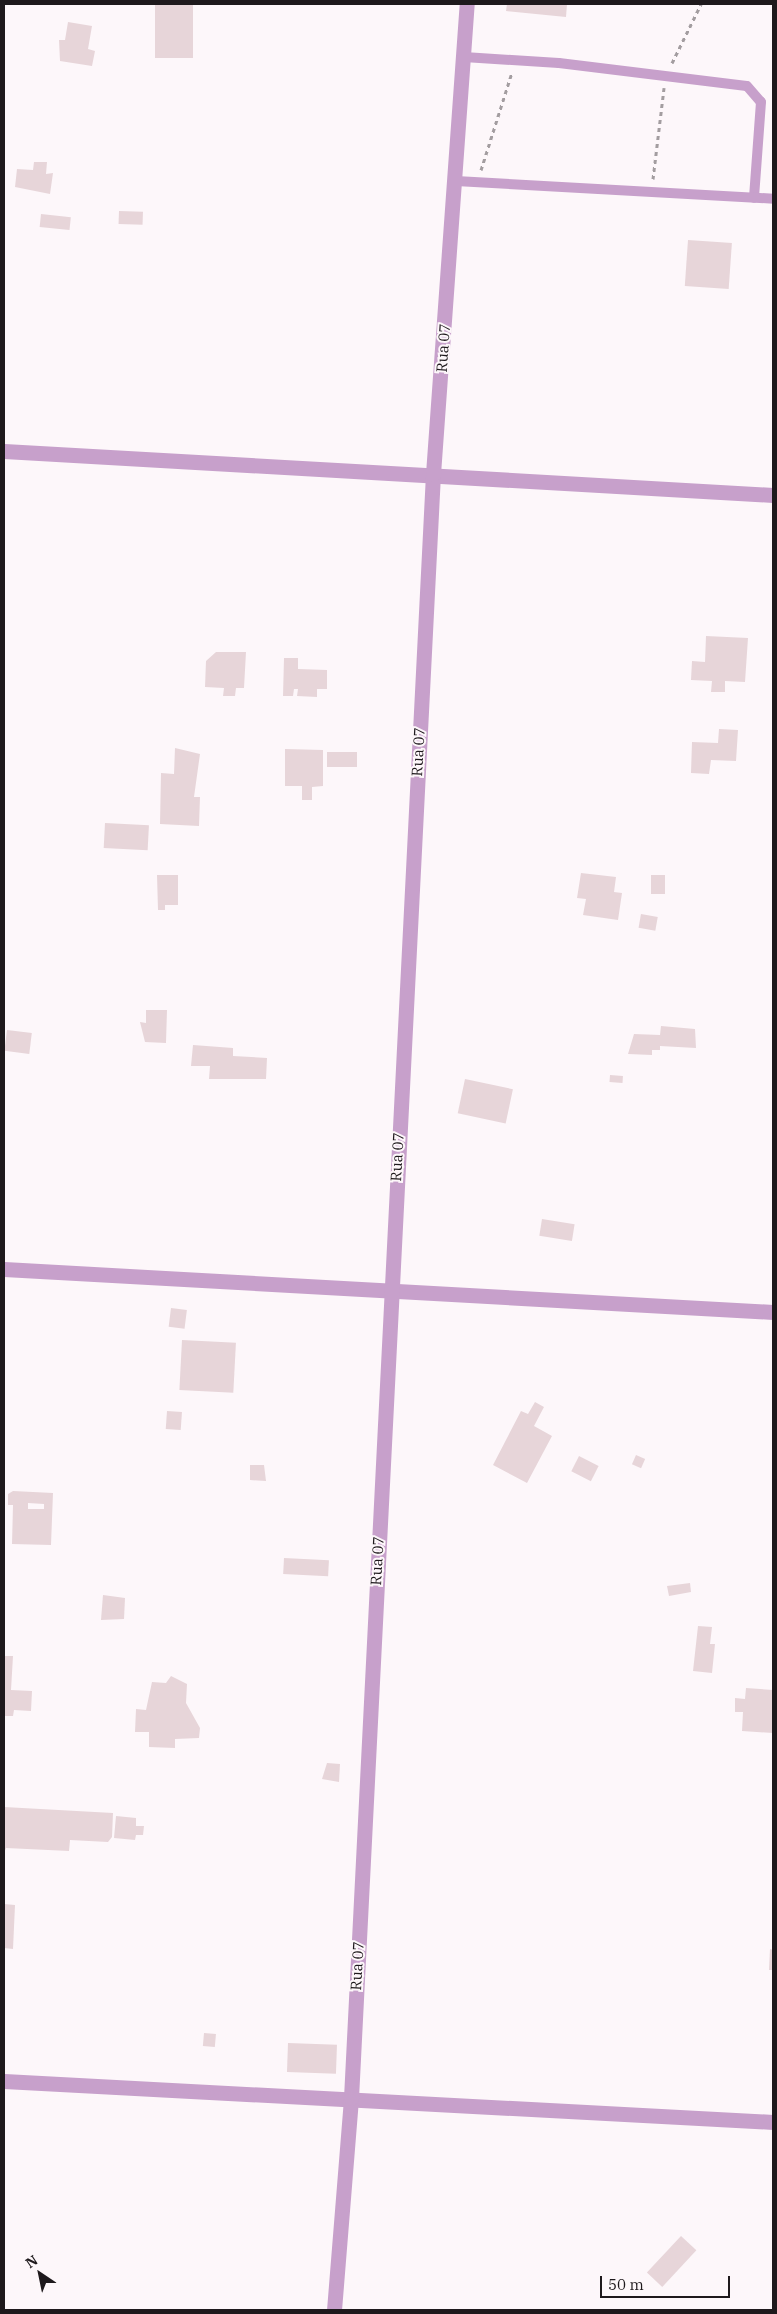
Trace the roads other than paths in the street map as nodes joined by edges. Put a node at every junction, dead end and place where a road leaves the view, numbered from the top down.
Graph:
1 (467, 4) edge
2 (464, 57) junction
3 (456, 179) junction
4 (754, 198) junction
5 (773, 199) edge
6 (4, 451) edge
7 (433, 474) junction
8 (773, 495) edge
9 (4, 1268) edge
10 (390, 1290) junction
11 (773, 1312) edge
12 (4, 2081) edge
13 (351, 2098) junction
14 (773, 2122) edge
15 (334, 2310) edge

1 - 2 street, Rua 07
2 - 3 street, Rua 07
2 - 4 lane
3 - 4 lane
3 - 7 street, Rua 07
4 - 5 lane
6 - 7 street
7 - 8 street
7 - 10 street, Rua 07
9 - 10 street
10 - 11 street
10 - 13 street, Rua 07
12 - 13 street
13 - 14 street
13 - 15 street, Rua 07

